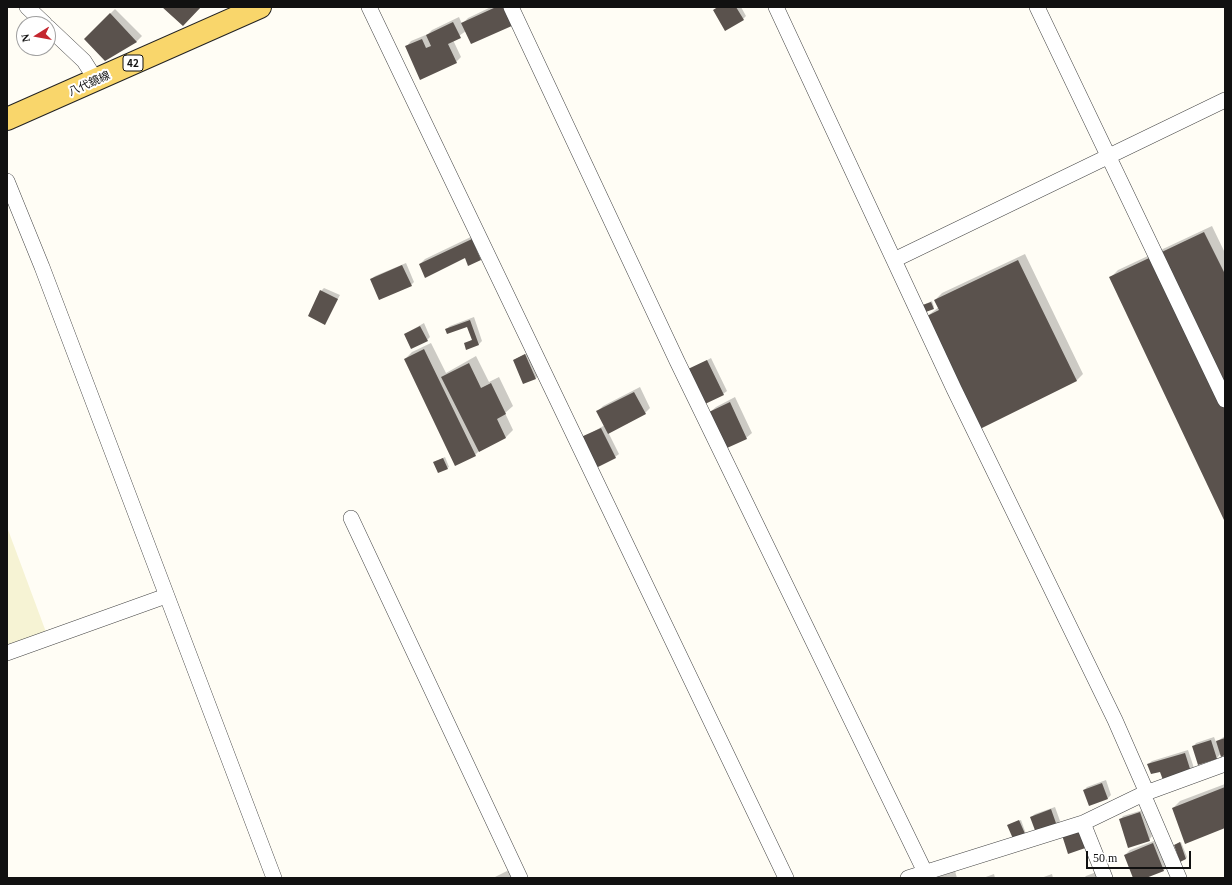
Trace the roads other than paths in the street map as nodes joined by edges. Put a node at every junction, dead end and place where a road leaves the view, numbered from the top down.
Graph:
1 (27, 7) edge
2 (260, 7) edge
3 (369, 7) edge
4 (511, 7) edge
5 (776, 7) edge
6 (1037, 7) edge
7 (37, 16) edge
8 (56, 35) edge
9 (96, 80) junction
10 (1225, 100) edge
11 (7, 119) edge
12 (1110, 156) junction
13 (7, 181) edge
14 (894, 260) junction
15 (1225, 400) edge
16 (351, 518) dead end
17 (166, 596) junction
18 (7, 653) edge
19 (1225, 764) edge
20 (1145, 793) junction
21 (1083, 823) junction
22 (925, 872) junction
23 (274, 878) edge
24 (520, 878) edge
25 (786, 878) edge
26 (908, 878) edge
27 (1105, 878) edge
28 (1179, 878) edge

1 - 7 street
2 - 9 main road, 八代鏡線 / 42
3 - 25 street
4 - 22 street
5 - 14 street
6 - 12 street
8 - 9 street
9 - 11 main road, 八代鏡線 / 42
10 - 12 street
12 - 14 street
12 - 15 street
13 - 17 street
14 - 20 street
16 - 24 street
17 - 18 street
17 - 23 street
19 - 20 street
20 - 21 street
20 - 28 street
21 - 22 street
21 - 27 street
22 - 26 street

